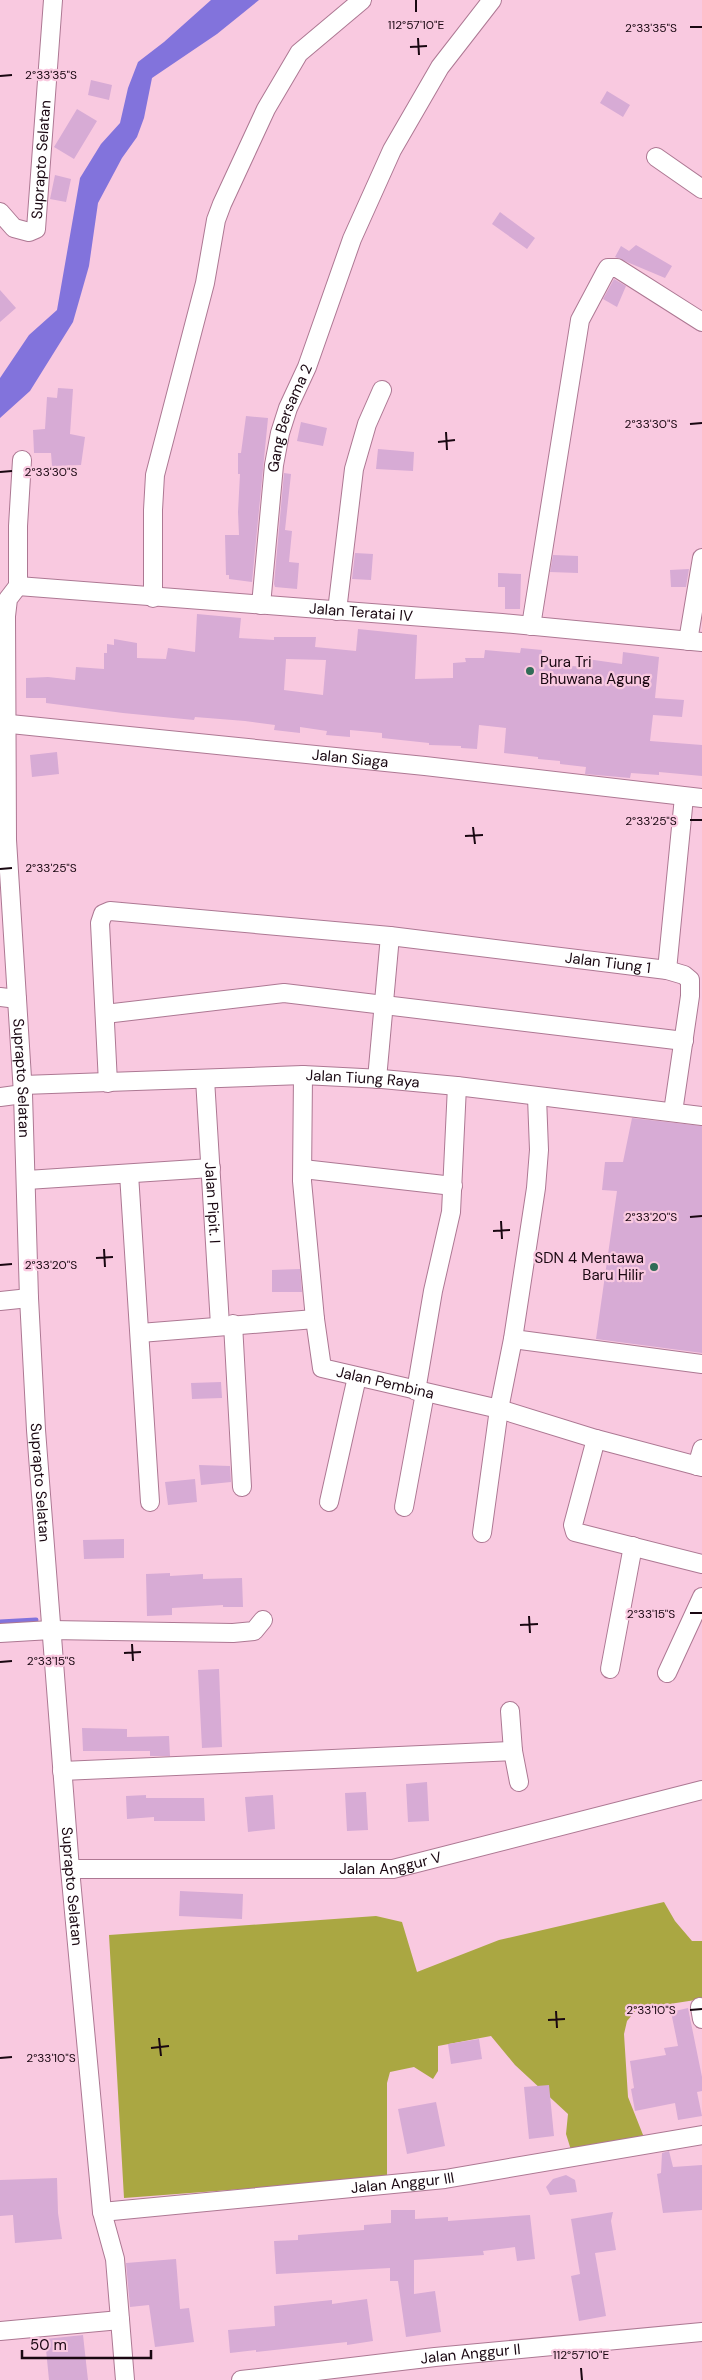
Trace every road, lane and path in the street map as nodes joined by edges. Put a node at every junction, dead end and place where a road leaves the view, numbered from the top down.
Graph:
1 (53, 0) edge
2 (362, 0) edge
3 (492, 0) edge
4 (656, 157) dead end
5 (702, 189) edge
6 (0, 212) edge
7 (702, 322) edge
8 (382, 390) dead end
9 (22, 460) dead end
10 (702, 558) edge
11 (18, 586) junction
12 (153, 598) junction
13 (261, 605) junction
14 (337, 611) junction
15 (531, 626) junction
16 (695, 642) edge
17 (3, 724) edge
18 (684, 797) junction
19 (702, 798) edge
20 (390, 936) junction
21 (667, 970) junction
22 (696, 980) edge
23 (8, 998) edge
24 (385, 1004) junction
25 (105, 1014) junction
26 (684, 1040) junction
27 (303, 1075) junction
28 (205, 1079) junction
29 (377, 1079) junction
30 (108, 1083) junction
31 (457, 1086) junction
32 (23, 1090) junction
33 (0, 1097) edge
34 (537, 1097) junction
35 (673, 1112) junction
36 (702, 1116) edge
37 (211, 1168) junction
38 (302, 1169) junction
39 (129, 1174) junction
40 (26, 1180) junction
41 (453, 1186) junction
42 (29, 1298) junction
43 (0, 1301) edge
44 (315, 1319) junction
45 (227, 1325) junction
46 (140, 1333) junction
47 (513, 1339) junction
48 (702, 1364) edge
49 (357, 1377) junction
50 (421, 1392) junction
51 (498, 1410) junction
52 (596, 1439) junction
53 (702, 1449) edge
54 (700, 1466) edge
55 (242, 1487) dead end
56 (150, 1502) dead end
57 (329, 1502) dead end
58 (404, 1508) dead end
59 (482, 1533) dead end
60 (633, 1546) junction
61 (702, 1564) edge
62 (700, 1606) edge
63 (263, 1620) dead end
64 (51, 1630) junction
65 (0, 1634) edge
66 (610, 1669) dead end
67 (666, 1673) dead end
68 (510, 1711) dead end
69 (513, 1751) junction
70 (62, 1772) junction
71 (519, 1782) dead end
72 (702, 1790) edge
73 (70, 1869) junction
74 (702, 2135) edge
75 (102, 2212) junction
76 (120, 2320) junction
77 (0, 2331) edge
78 (702, 2332) edge
79 (125, 2380) edge
80 (241, 2380) edge

1 - 6 street, Suprapto Selatan
2 - 12 street
3 - 13 street, Gang Bersama 2
4 - 5 street
7 - 15 street
8 - 14 street
9 - 11 street
10 - 16 street
11 - 12 street, Jalan Teratai IV
11 - 17 street, Suprapto Selatan
12 - 13 street, Jalan Teratai IV
13 - 14 street, Jalan Teratai IV
14 - 15 street, Jalan Teratai IV
15 - 16 street, Jalan Teratai IV
17 - 18 street, Jalan Siaga
17 - 23 street, Suprapto Selatan
18 - 19 street, Jalan Siaga
18 - 21 street
20 - 21 street, Jalan Tiung 1
20 - 24 street
20 - 25 street, Jalan Tiung 1
21 - 22 street, Jalan Tiung 1
22 - 26 street, Jalan Tiung 1
23 - 32 street, Suprapto Selatan
24 - 25 street
24 - 26 street
24 - 29 street
25 - 30 street
26 - 35 street, Jalan Tiung 1
27 - 28 street, Jalan Tiung Raya
27 - 29 street, Jalan Tiung Raya
27 - 38 street, Jalan Pembina
28 - 30 street, Jalan Tiung Raya
28 - 37 street, Jalan Pipit. I
29 - 31 street, Jalan Tiung Raya
30 - 32 street, Jalan Tiung Raya
31 - 34 street, Jalan Tiung Raya
31 - 41 street
32 - 33 street, Jalan Tiung Raya
32 - 40 street, Suprapto Selatan
34 - 35 street, Jalan Tiung Raya
34 - 47 street
35 - 36 street, Jalan Tiung Raya
37 - 39 street
37 - 45 street, Jalan Pipit. I
38 - 41 street
38 - 44 street, Jalan Pembina
39 - 40 street
39 - 46 street
40 - 42 street, Suprapto Selatan
41 - 50 street
42 - 43 street
42 - 64 street, Suprapto Selatan
44 - 45 street
44 - 49 street, Jalan Pembina
45 - 46 street
45 - 55 street, Jalan Pipit. I
46 - 56 street
47 - 48 street
47 - 51 street
49 - 50 street, Jalan Pembina
49 - 57 street
50 - 51 street, Jalan Pembina
50 - 58 street
51 - 52 street, Jalan Pembina
51 - 59 street
52 - 54 street, Jalan Pembina
52 - 60 street
53 - 54 street
60 - 61 street
60 - 66 street
62 - 67 street
63 - 64 street
64 - 65 street
64 - 70 street, Suprapto Selatan
68 - 69 street
69 - 70 street
69 - 71 street
70 - 73 street, Suprapto Selatan
72 - 73 street, Jalan Anggur V
73 - 75 street, Suprapto Selatan
74 - 75 street, Jalan Anggur III
75 - 76 street, Suprapto Selatan
76 - 77 street
76 - 79 street, Suprapto Selatan
78 - 80 street, Jalan Anggur II

